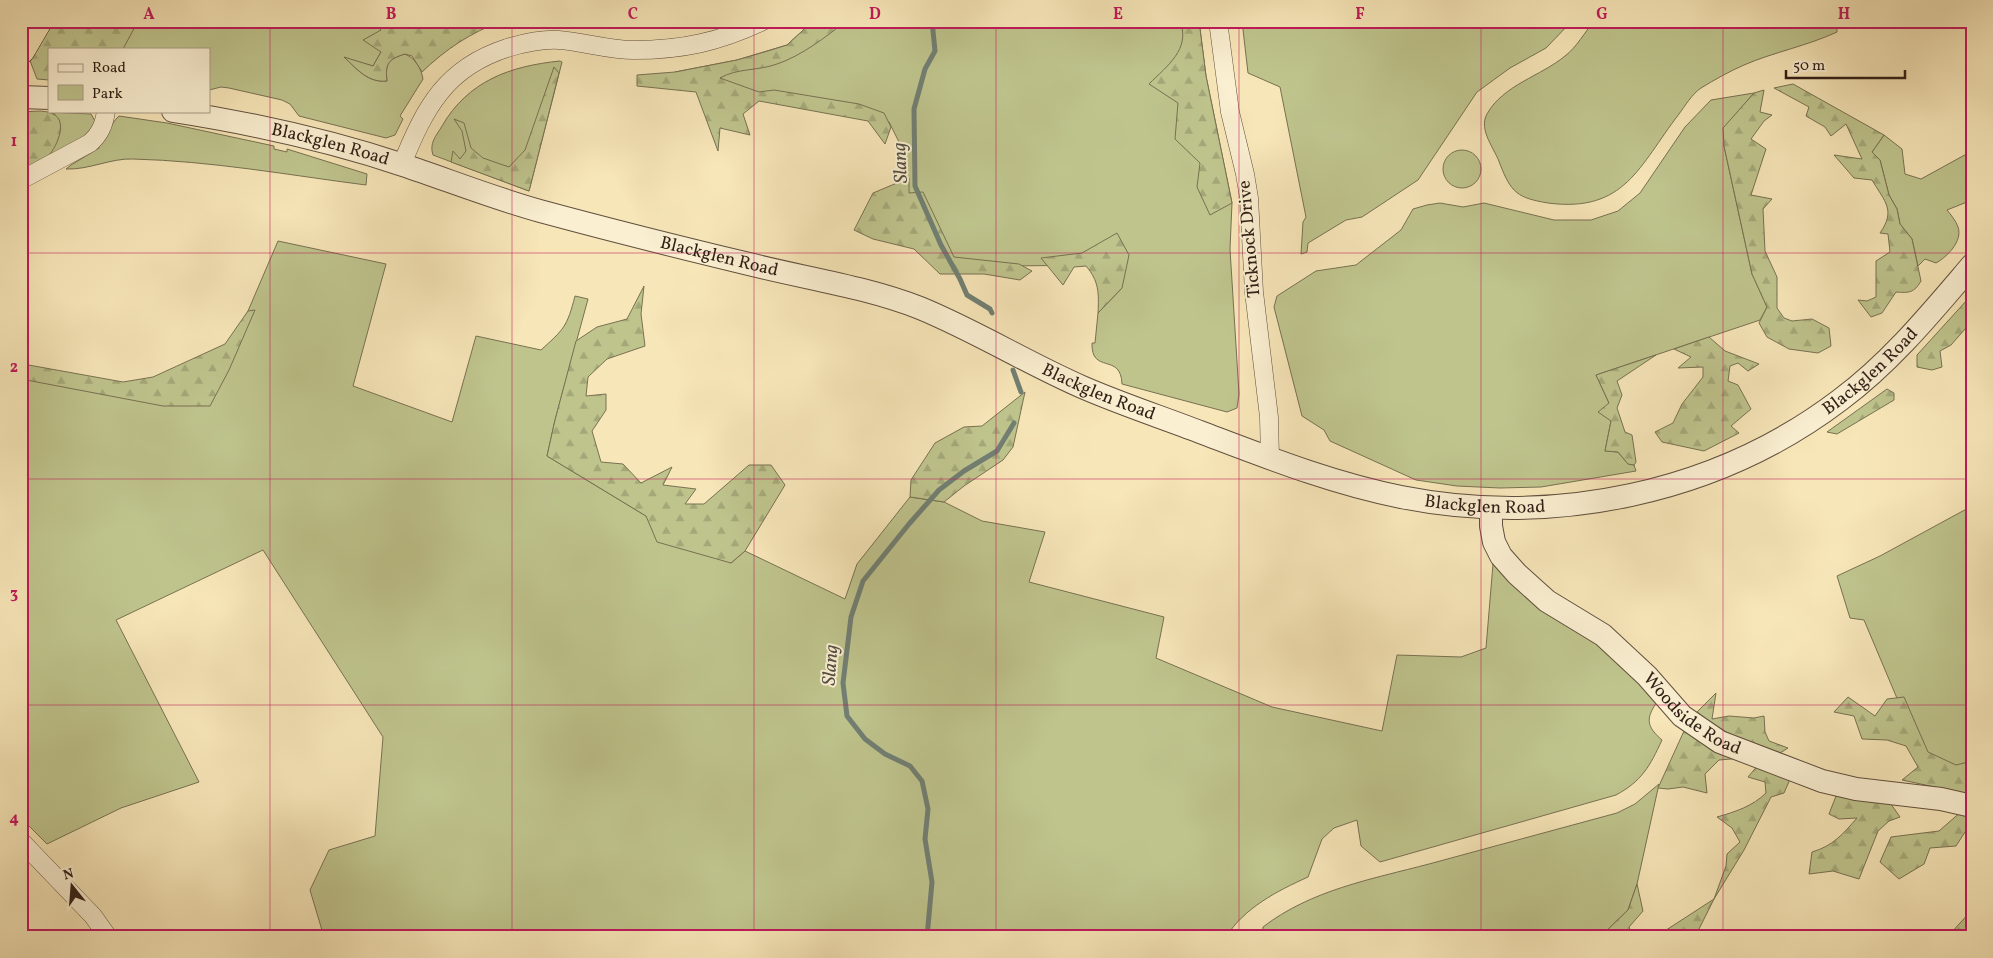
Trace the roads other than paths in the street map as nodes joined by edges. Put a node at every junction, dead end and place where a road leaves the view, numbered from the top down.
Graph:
1 (37, 21) edge
2 (763, 21) edge
3 (1218, 21) edge
4 (21, 39) edge
5 (21, 50) edge
6 (106, 112) edge
7 (180, 112) edge
8 (402, 164) junction
9 (21, 180) edge
10 (1972, 265) edge
11 (1270, 459) junction
12 (1491, 508) junction
13 (1972, 806) edge
14 (21, 841) edge
15 (108, 937) edge

1 - 4 highway
1 - 5 highway
2 - 8 street
3 - 11 street, Ticknock Drive
6 - 9 street
7 - 8 street, Blackglen Road
8 - 11 street, Blackglen Road
10 - 12 street, Blackglen Road
11 - 12 street, Blackglen Road
12 - 13 street, Woodside Road
14 - 15 street

